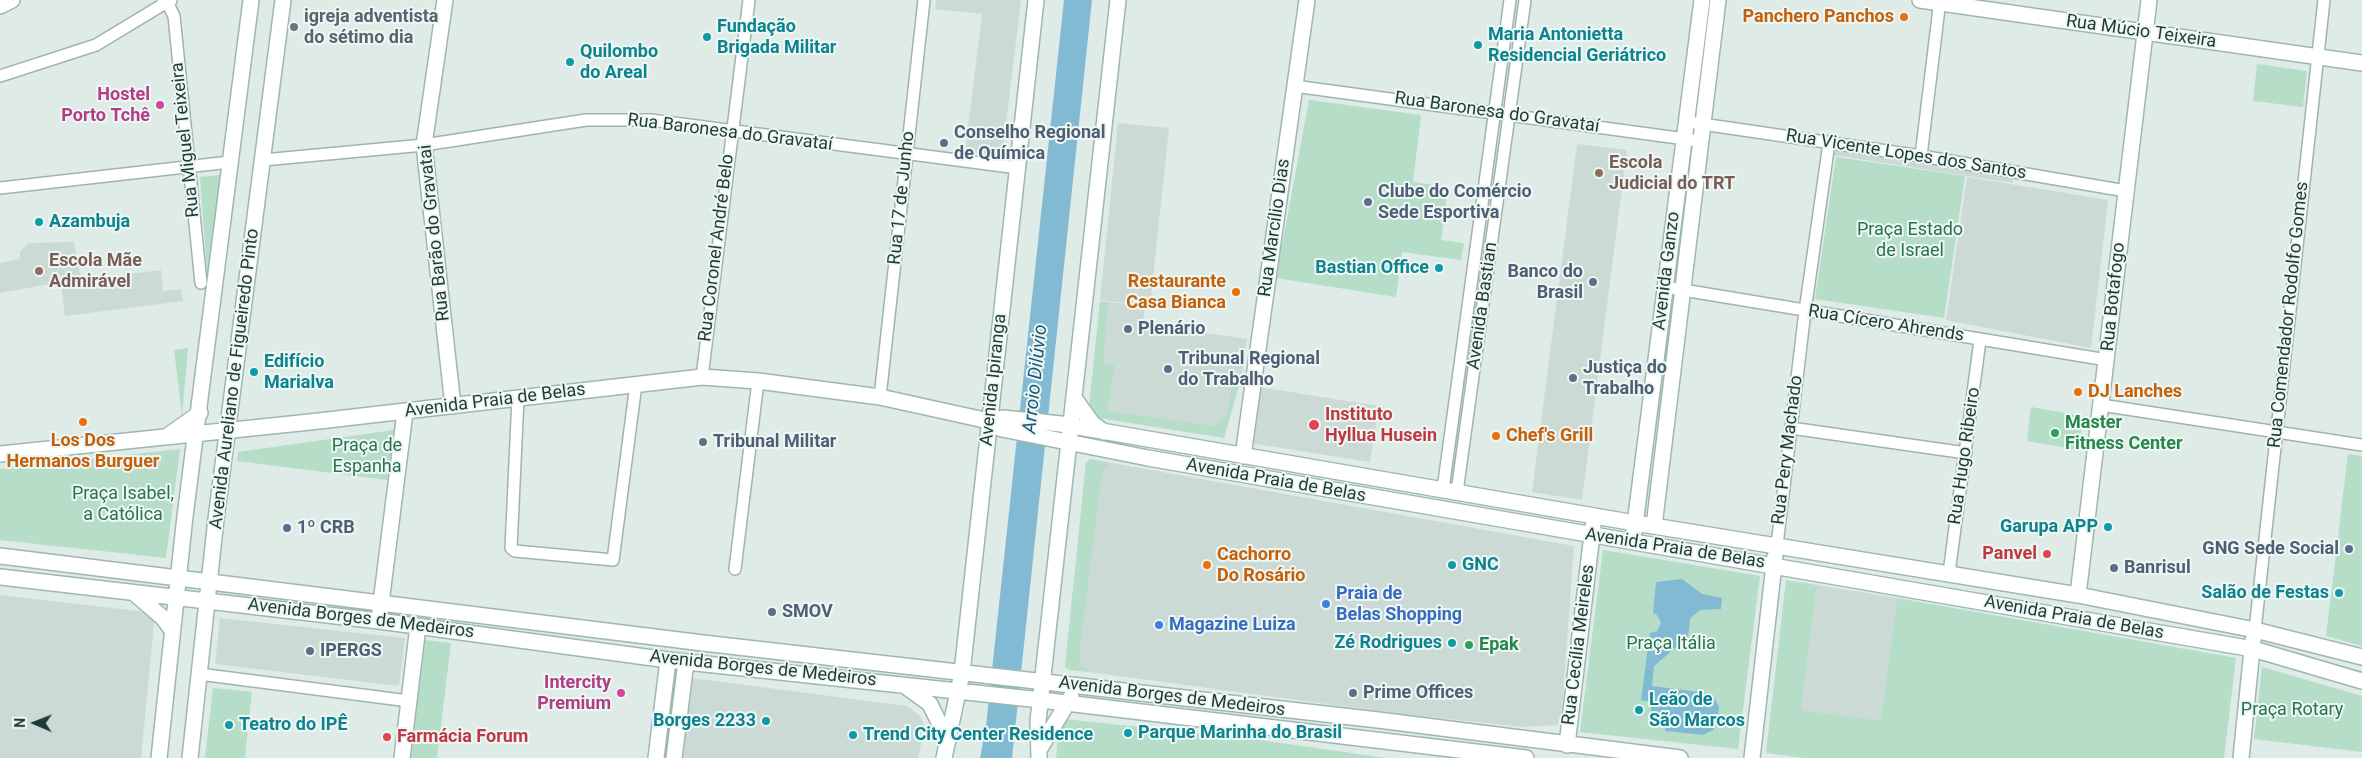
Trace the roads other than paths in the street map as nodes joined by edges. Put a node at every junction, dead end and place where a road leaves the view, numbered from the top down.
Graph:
1 (12, 0) edge
2 (252, 0) edge
3 (283, 0) edge
4 (445, 0) edge
5 (749, 0) edge
6 (924, 0) edge
7 (1036, 0) edge
8 (1118, 0) edge
9 (1307, 0) edge
10 (1510, 0) edge
11 (1525, 0) edge
12 (1702, 0) edge
13 (1718, 0) edge
14 (1920, 0) edge
15 (2149, 0) edge
16 (2324, 0) edge
17 (167, 1) edge
18 (1940, 1) edge
19 (0, 6) edge
20 (2145, 33) junction
21 (2317, 57) junction
22 (2362, 63) edge
23 (0, 76) edge
24 (1294, 86) junction
25 (1495, 113) junction
26 (1509, 115) junction
27 (1686, 121) junction
28 (1703, 124) junction
29 (732, 130) junction
30 (1684, 139) junction
31 (1700, 141) junction
32 (1829, 142) junction
33 (424, 145) junction
34 (906, 155) junction
35 (1921, 156) junction
36 (263, 160) junction
37 (230, 162) junction
38 (188, 166) junction
39 (1018, 168) junction
40 (0, 188) edge
41 (2126, 191) junction
42 (1478, 236) junction
43 (1492, 238) junction
44 (201, 283) dead end
45 (1665, 287) junction
46 (1682, 290) junction
47 (1805, 311) junction
48 (1980, 340) junction
49 (2107, 360) junction
50 (1459, 374) junction
51 (1474, 376) junction
52 (702, 377) junction
53 (758, 381) junction
54 (636, 384) junction
55 (880, 397) junction
56 (518, 398) junction
57 (1074, 398) junction
58 (1651, 399) junction
59 (1669, 401) junction
60 (2101, 405) junction
61 (453, 406) junction
62 (404, 412) junction
63 (200, 413) junction
64 (998, 423) junction
65 (1791, 428) junction
66 (228, 431) junction
67 (1104, 432) junction
68 (2276, 432) junction
69 (1063, 433) junction
70 (196, 434) junction
71 (165, 438) junction
72 (2362, 445) edge
73 (1966, 453) junction
74 (0, 454) edge
75 (1243, 456) junction
76 (1450, 491) junction
77 (1595, 516) junction
78 (1635, 523) junction
79 (1654, 526) junction
80 (1592, 536) junction
81 (1633, 543) junction
82 (1777, 545) junction
83 (0, 556) edge
84 (1774, 565) junction
85 (735, 569) dead end
86 (1949, 573) junction
87 (0, 577) edge
88 (178, 577) junction
89 (209, 581) junction
90 (133, 593) junction
91 (2078, 594) junction
92 (176, 596) junction
93 (207, 600) junction
94 (381, 602) junction
95 (379, 621) junction
96 (418, 626) junction
97 (172, 630) junction
98 (2255, 630) junction
99 (703, 643) junction
100 (2252, 649) junction
101 (2362, 657) edge
102 (668, 660) junction
103 (686, 662) junction
104 (969, 673) junction
105 (199, 674) junction
106 (2362, 681) edge
107 (1043, 682) junction
108 (904, 685) junction
109 (1082, 686) junction
110 (959, 691) junction
111 (1041, 700) junction
112 (409, 701) junction
113 (1066, 703) junction
114 (948, 741) junction
115 (1568, 745) junction
116 (1039, 755) edge
117 (159, 758) edge
118 (190, 758) edge
119 (402, 758) edge
120 (656, 758) edge
121 (674, 758) edge
122 (944, 758) edge
123 (1526, 758) edge
124 (1680, 758) edge
125 (1752, 758) edge
126 (2241, 758) edge

1 - 19 main road
2 - 37 main road, Avenida Aureliano de Figueiredo Pinto
3 - 36 main road, Avenida Aureliano de Figueiredo Pinto
4 - 33 main road, Rua Barão do Gravatai
5 - 29 street, Rua Coronel André Belo
6 - 34 street, Rua 17 de Junho
7 - 39 main road, Avenida Ipiranga
8 - 57 main road
9 - 24 main road, Rua Marcílio Dias
10 - 25 street, Avenida Bastian
11 - 26 street, Avenida Bastian
12 - 27 main road, Avenida Ganzo
13 - 28 main road, Avenida Ganzo
14 - 18 main road, Rua Múcio Teixeira
15 - 20 main road, Rua Botafogo
16 - 21 street, Rua Comendador Rodolfo Gomes
17 - 23 street
17 - 38 street, Rua Miguel Teixeira
18 - 20 main road, Rua Múcio Teixeira
18 - 35 street
20 - 21 main road, Rua Múcio Teixeira
20 - 41 main road, Rua Botafogo
21 - 22 main road, Rua Múcio Teixeira
21 - 68 street, Rua Comendador Rodolfo Gomes
24 - 25 street, Rua Baronesa do Gravataí
24 - 75 main road, Rua Marcílio Dias
25 - 26 street, Rua Baronesa do Gravataí
25 - 42 street, Avenida Bastian
26 - 30 street, Rua Baronesa do Gravataí
26 - 43 street, Avenida Bastian
27 - 28 street, Rua Vicente Lopes dos Santos
27 - 30 main road, Avenida Ganzo
28 - 31 main road, Avenida Ganzo
28 - 32 street, Rua Vicente Lopes dos Santos
29 - 33 street, Rua Baronesa do Gravataí
29 - 34 street, Rua Baronesa do Gravataí
29 - 52 street, Rua Coronel André Belo
30 - 31 street, Rua Baronesa do Gravataí
30 - 45 main road, Avenida Ganzo
31 - 46 main road, Avenida Ganzo
32 - 35 street, Rua Vicente Lopes dos Santos
32 - 47 street, Rua Pery Machado
33 - 36 street, Rua Baronesa do Gravataí
33 - 61 main road, Rua Barão do Gravatai
34 - 39 street, Rua Baronesa do Gravataí
34 - 55 street, Rua 17 de Junho
35 - 41 street, Rua Vicente Lopes dos Santos
36 - 66 main road, Avenida Aureliano de Figueiredo Pinto
37 - 38 street
37 - 63 main road, Avenida Aureliano de Figueiredo Pinto
38 - 40 street
38 - 44 street, Rua Miguel Teixeira
39 - 64 main road, Avenida Ipiranga
41 - 49 main road, Rua Botafogo
42 - 43 street
42 - 50 street, Avenida Bastian
43 - 51 street, Avenida Bastian
45 - 46 street, Rua Cícero Ahrends
45 - 58 main road, Avenida Ganzo
46 - 47 street, Rua Cícero Ahrends
46 - 59 main road, Avenida Ganzo
47 - 48 street, Rua Cícero Ahrends
47 - 65 street, Rua Pery Machado
48 - 49 street, Rua Cícero Ahrends
48 - 73 street, Rua Hugo Ribeiro
49 - 60 main road, Rua Botafogo
50 - 51 street
50 - 76 street, Avenida Bastian
51 - 76 street, Avenida Bastian
52 - 53 main road, Avenida Praia de Belas
52 - 54 main road, Avenida Praia de Belas
53 - 55 main road, Avenida Praia de Belas
53 - 85 street
54 - 56 main road, Avenida Praia de Belas
54 - 56 street
55 - 64 main road, Avenida Praia de Belas
56 - 61 main road, Avenida Praia de Belas
57 - 67 main road
57 - 69 main road
58 - 59 main road
58 - 78 main road, Avenida Ganzo
59 - 79 main road, Avenida Ganzo
60 - 68 street
60 - 91 main road, Rua Botafogo
61 - 62 main road, Avenida Praia de Belas
62 - 66 main road, Avenida Praia de Belas
62 - 94 main road
63 - 70 main road, Avenida Aureliano de Figueiredo Pinto
63 - 71 main road
64 - 69 main road, Avenida Praia de Belas
64 - 104 main road, Avenida Ipiranga
65 - 73 street
65 - 82 street, Rua Pery Machado
66 - 70 main road, Avenida Praia de Belas
66 - 89 main road, Avenida Aureliano de Figueiredo Pinto
67 - 69 main road, Avenida Praia de Belas
67 - 75 main road, Avenida Praia de Belas
68 - 72 street
68 - 98 street, Rua Comendador Rodolfo Gomes
69 - 80 main road, Avenida Praia de Belas
69 - 107 main road
70 - 71 main road, Avenida Praia de Belas
70 - 88 main road, Avenida Aureliano de Figueiredo Pinto
71 - 74 main road, Avenida Praia de Belas
73 - 86 street, Rua Hugo Ribeiro
75 - 76 main road, Avenida Praia de Belas
76 - 77 main road, Avenida Praia de Belas
77 - 78 main road, Avenida Praia de Belas
77 - 80 main road, Rua Cecília Meireles
78 - 79 main road, Avenida Praia de Belas
78 - 81 main road, Avenida Ganzo
79 - 82 main road, Avenida Praia de Belas
80 - 81 main road, Avenida Praia de Belas
80 - 115 main road, Rua Cecília Meireles
81 - 84 main road, Avenida Praia de Belas
82 - 84 main road, Rua Pery Machado
82 - 86 main road, Avenida Praia de Belas
83 - 88 main road, Avenida Borges de Medeiros
84 - 100 main road, Avenida Praia de Belas
84 - 125 main road, Rua Pery Machado
86 - 91 main road, Avenida Praia de Belas
87 - 90 main road, Avenida Borges de Medeiros
88 - 89 main road, Avenida Borges de Medeiros
88 - 92 main road, Avenida Aureliano de Figueiredo Pinto
89 - 93 main road, Avenida Aureliano de Figueiredo Pinto
89 - 94 main road, Avenida Borges de Medeiros
90 - 92 main road, Avenida Borges de Medeiros
90 - 97 main road
91 - 98 main road, Avenida Praia de Belas
92 - 93 main road, Avenida Borges de Medeiros
92 - 97 main road, Avenida Aureliano de Figueiredo Pinto
93 - 95 main road, Avenida Borges de Medeiros
93 - 105 main road, Avenida Aureliano de Figueiredo Pinto
94 - 95 main road
94 - 99 main road, Avenida Borges de Medeiros
95 - 96 main road, Avenida Borges de Medeiros
96 - 102 main road, Avenida Borges de Medeiros
96 - 112 main road
97 - 117 main road, Avenida Aureliano de Figueiredo Pinto
98 - 100 main road
98 - 101 main road, Avenida Praia de Belas
99 - 103 main road
99 - 104 main road, Avenida Borges de Medeiros
100 - 106 main road, Avenida Praia de Belas
100 - 126 main road
102 - 103 main road, Avenida Borges de Medeiros
102 - 120 main road
103 - 108 main road, Avenida Borges de Medeiros
103 - 121 main road
104 - 107 main road, Avenida Borges de Medeiros
104 - 110 main road, Avenida Ipiranga
105 - 112 street
105 - 118 main road, Avenida Aureliano de Figueiredo Pinto
107 - 109 main road, Avenida Borges de Medeiros
107 - 111 main road
108 - 110 main road, Avenida Borges de Medeiros
108 - 114 main road
109 - 113 main road
109 - 115 main road, Avenida Borges de Medeiros
110 - 111 main road, Avenida Borges de Medeiros
110 - 114 main road, Avenida Ipiranga
111 - 113 main road, Avenida Borges de Medeiros
111 - 116 main road
112 - 119 main road
113 - 116 main road
113 - 123 main road, Avenida Borges de Medeiros
114 - 122 main road, Avenida Ipiranga
115 - 124 main road, Avenida Borges de Medeiros

